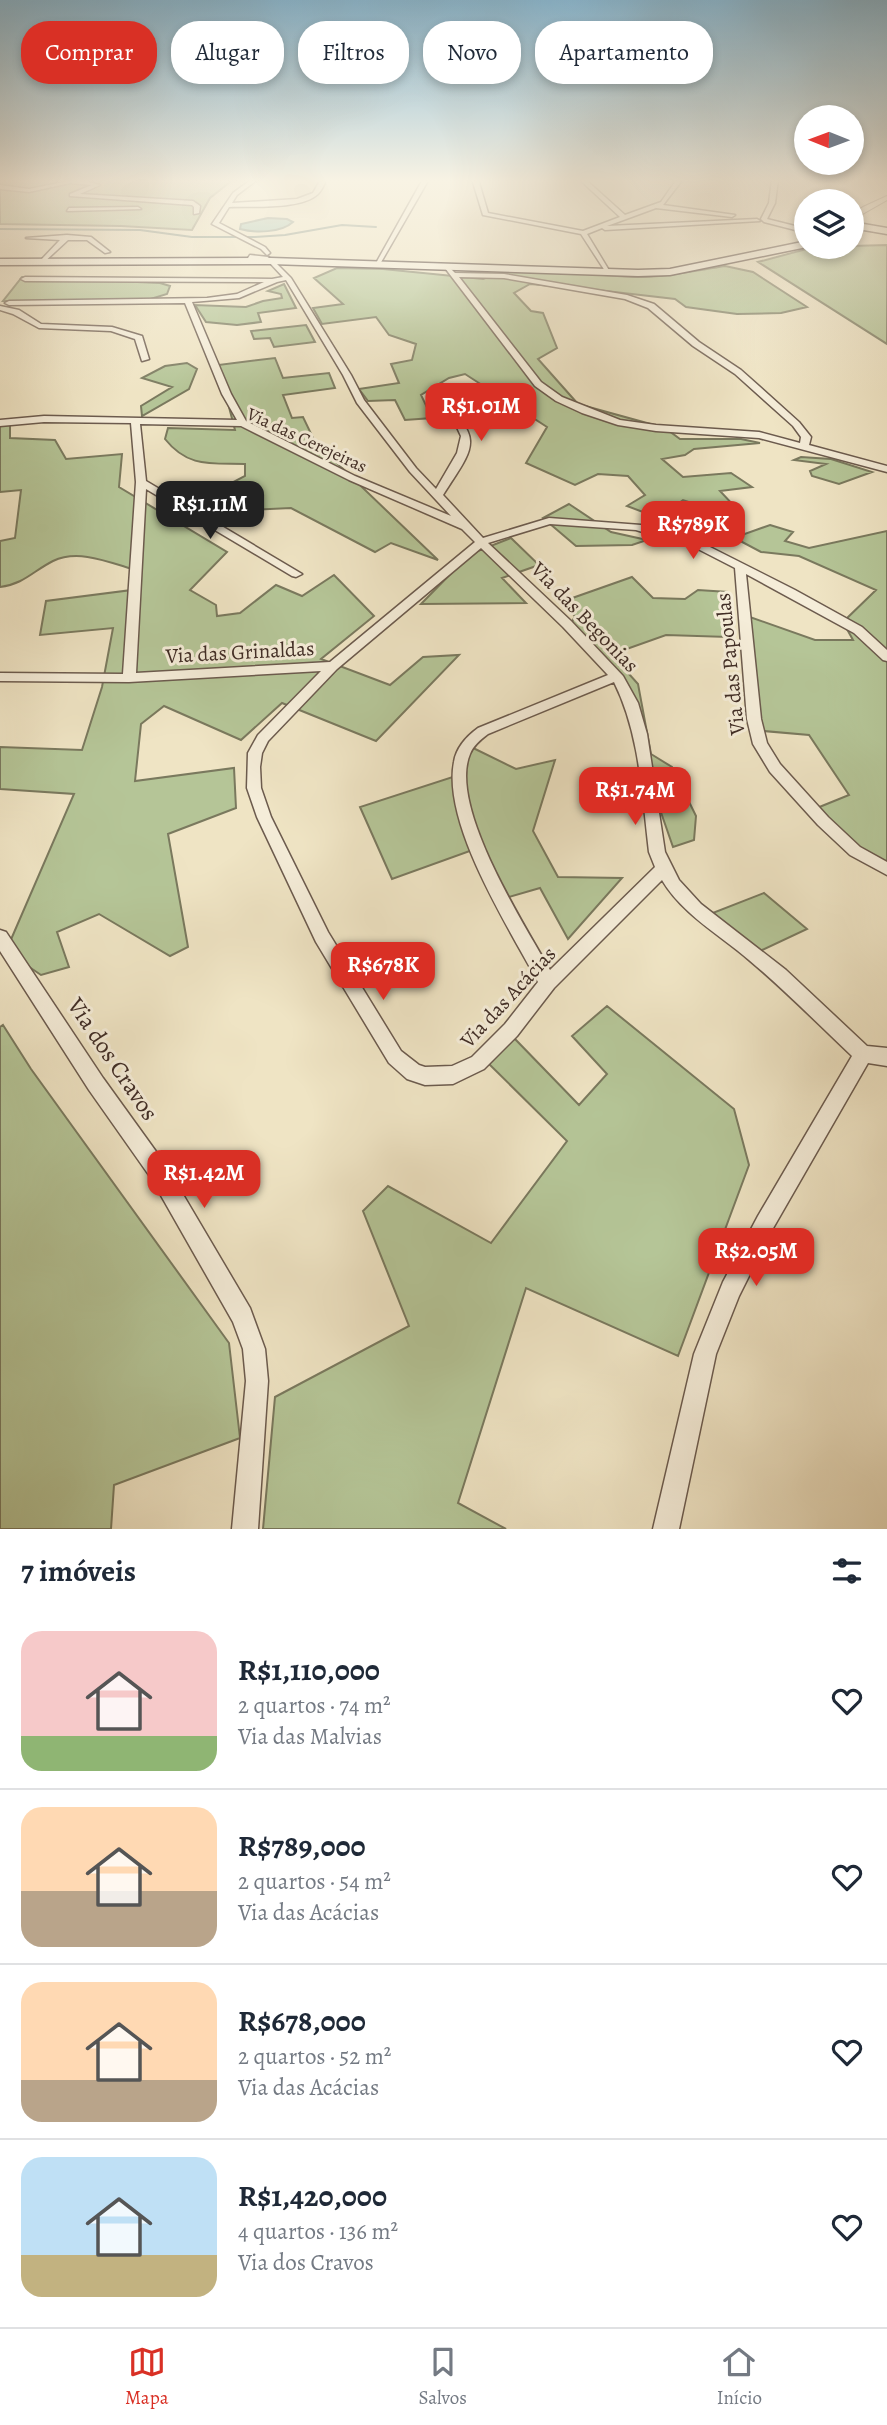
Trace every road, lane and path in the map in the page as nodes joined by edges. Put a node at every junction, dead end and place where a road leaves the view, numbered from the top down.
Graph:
1 (59, 250) edge
2 (252, 250) edge
3 (265, 250) edge
4 (385, 250) edge
5 (594, 250) edge
6 (776, 250) edge
7 (54, 258) junction
8 (266, 258) junction
9 (249, 259) junction
10 (0, 262) edge
11 (377, 264) junction
12 (451, 271) junction
13 (607, 272) junction
14 (288, 278) junction
15 (25, 279) dead end
16 (275, 280) junction
17 (188, 302) junction
18 (9, 303) dead end
19 (0, 308) edge
20 (145, 359) dead end
21 (434, 401) dead end
22 (135, 422) junction
23 (0, 423) edge
24 (243, 423) junction
25 (804, 446) junction
26 (887, 469) edge
27 (141, 482) junction
28 (437, 496) junction
29 (467, 527) junction
30 (481, 542) junction
31 (740, 566) junction
32 (296, 573) dead end
33 (887, 657) edge
34 (332, 666) junction
35 (617, 676) junction
36 (0, 677) edge
37 (130, 677) junction
38 (887, 869) edge
39 (662, 870) junction
40 (0, 937) edge
41 (548, 983) junction
42 (863, 1054) junction
43 (887, 1057) edge
44 (245, 1529) edge
45 (666, 1529) edge

1 - 7 street
2 - 9 street
3 - 8 street, Via das Begonias
4 - 11 street
5 - 13 street
6 - 13 main road
7 - 9 main road
7 - 10 main road
8 - 9 main road
8 - 11 main road
8 - 14 street, Via das Begonias
11 - 12 main road
12 - 13 main road
12 - 25 street
12 - 25 street
14 - 16 street
14 - 28 street, Via das Begonias
15 - 16 street
16 - 17 street
17 - 18 street
17 - 24 street
19 - 20 street
21 - 28 street
22 - 23 street, Via das Cerejeiras
22 - 24 street, Via das Cerejeiras
22 - 27 street
24 - 29 street, Via das Cerejeiras
25 - 26 street
27 - 32 street
27 - 37 street
28 - 29 street, Via das Begonias
29 - 30 street, Via das Begonias
30 - 31 street
30 - 34 street, Via das Grinaldas
30 - 35 street, Via das Begonias
31 - 33 street
31 - 38 street, Via das Papoulas
34 - 37 street, Via das Grinaldas
34 - 41 street, Via das Acácias
35 - 39 street, Via das Begonias
35 - 41 street
36 - 37 street, Via das Grinaldas
39 - 41 street, Via das Acácias
39 - 42 street, Via das Begonias
40 - 44 street, Via dos Cravos
42 - 43 street
42 - 45 street

